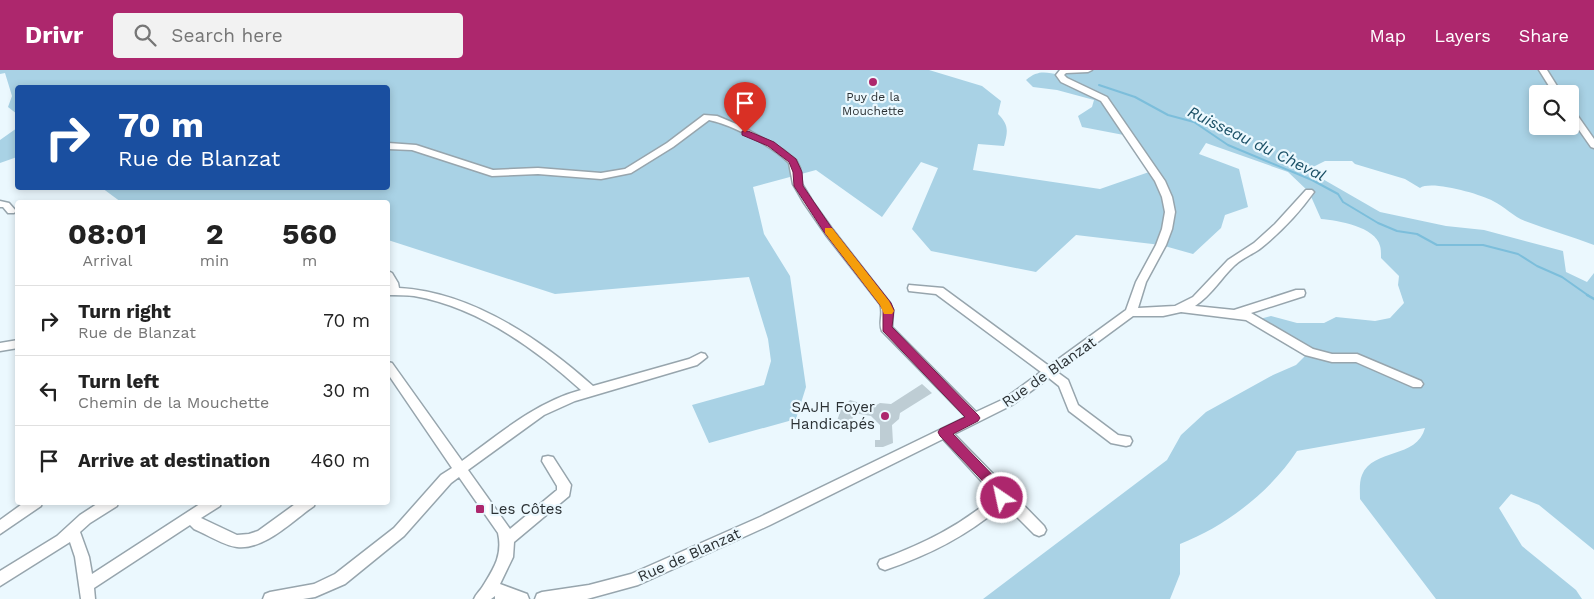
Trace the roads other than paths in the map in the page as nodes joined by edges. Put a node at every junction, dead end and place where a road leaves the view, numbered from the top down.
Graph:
1 (1088, 70) edge
2 (1543, 70) edge
3 (1552, 85) edge
4 (1579, 124) edge
5 (1594, 145) edge
6 (390, 146) edge
7 (1309, 192) dead end
8 (0, 204) edge
9 (11, 211) dead end
10 (390, 278) edge
11 (913, 288) dead end
12 (391, 291) edge
13 (1300, 293) dead end
14 (1181, 308) junction
15 (1131, 312) junction
16 (1236, 314) junction
17 (15, 344) edge
18 (0, 347) edge
19 (701, 357) dead end
20 (390, 370) edge
21 (1052, 372) junction
22 (1417, 384) dead end
23 (590, 391) junction
24 (974, 418) junction
25 (944, 432) junction
26 (1126, 441) dead end
27 (548, 461) dead end
28 (460, 468) junction
29 (1001, 492) junction
30 (32, 505) edge
31 (107, 505) edge
32 (210, 505) edge
33 (305, 505) edge
34 (191, 518) junction
35 (0, 528) edge
36 (1039, 530) dead end
37 (73, 532) junction
38 (507, 540) junction
39 (885, 564) dead end
40 (0, 579) edge
41 (88, 584) junction
42 (492, 595) edge
43 (88, 599) edge
44 (270, 599) edge
45 (522, 599) edge
46 (542, 599) edge

1 - 15 street
2 - 3 street
4 - 5 street
6 - 24 street
7 - 14 street
8 - 9 street
10 - 12 street
11 - 21 street
12 - 23 street
13 - 16 street
14 - 15 street
14 - 16 street
15 - 21 street, Rue de Blanzat
16 - 22 street
17 - 18 street
19 - 23 street
20 - 28 street
21 - 24 street, Rue de Blanzat
21 - 26 street
23 - 28 street
24 - 25 street, Rue de Blanzat
25 - 29 street
25 - 46 street, Rue de Blanzat
27 - 38 street
28 - 38 street
28 - 44 street
29 - 36 street
29 - 39 street
30 - 35 street
31 - 37 street
32 - 34 street
33 - 34 street
34 - 41 street
37 - 40 street
37 - 41 street
38 - 42 street
41 - 43 street
42 - 45 street

